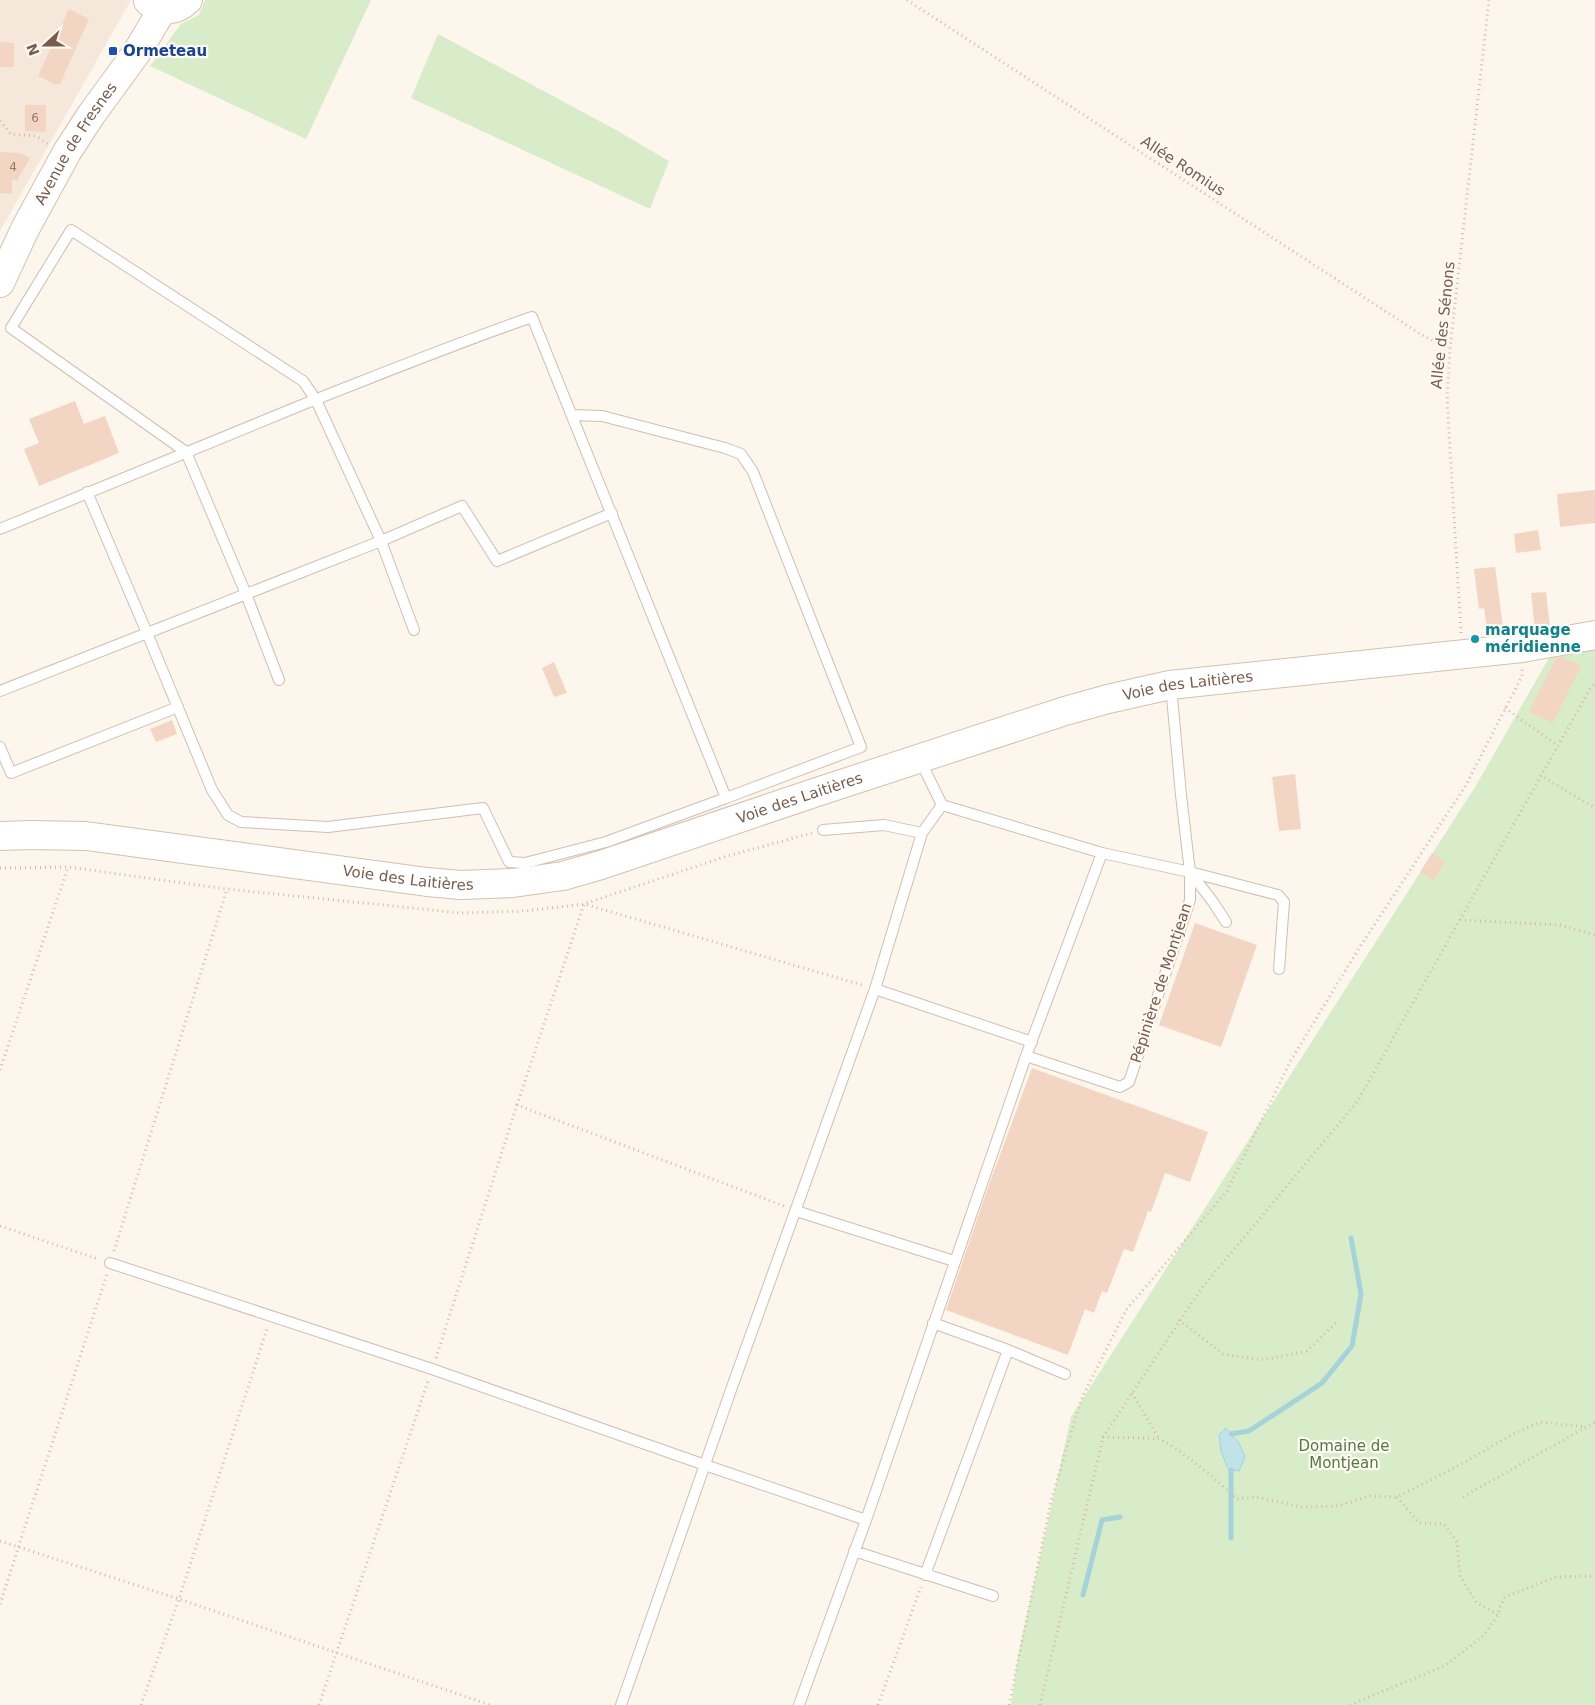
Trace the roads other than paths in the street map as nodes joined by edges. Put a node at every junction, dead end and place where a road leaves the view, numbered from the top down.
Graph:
1 (188, 0) edge
2 (154, 5) edge
3 (0, 283) edge
4 (316, 400) junction
5 (572, 415) junction
6 (186, 452) junction
7 (87, 492) junction
8 (612, 513) junction
9 (0, 529) edge
10 (381, 541) junction
11 (246, 594) junction
12 (414, 630) dead end
13 (147, 633) junction
14 (1595, 635) edge
15 (279, 680) dead end
16 (1170, 684) junction
17 (0, 691) edge
18 (178, 707) junction
19 (0, 747) edge
20 (920, 759) junction
21 (726, 798) junction
22 (942, 806) junction
23 (823, 830) dead end
24 (922, 833) junction
25 (0, 836) edge
26 (1102, 853) junction
27 (1190, 872) junction
28 (1226, 922) dead end
29 (1279, 969) dead end
30 (875, 989) junction
31 (1032, 1042) junction
32 (1026, 1056) junction
33 (796, 1211) junction
34 (954, 1261) junction
35 (110, 1263) road end
36 (933, 1323) junction
37 (1008, 1350) junction
38 (1065, 1374) dead end
39 (705, 1465) junction
40 (866, 1520) junction
41 (854, 1551) junction
42 (925, 1575) junction
43 (993, 1596) dead end
44 (621, 1705) edge
45 (799, 1705) edge

1 - 2 street
2 - 3 street, Avenue de Fresnes
4 - 5 lane
4 - 6 lane
4 - 6 lane
4 - 10 lane
5 - 8 lane
5 - 21 lane
6 - 7 lane
6 - 11 lane
7 - 9 lane
7 - 13 lane
8 - 10 lane
8 - 21 lane
10 - 11 lane
10 - 12 lane
11 - 13 lane
11 - 15 lane
13 - 17 lane
13 - 18 lane
14 - 16 street, Voie des Laitières
16 - 20 street, Voie des Laitières
16 - 27 lane, Pépinière de Montjean
18 - 19 lane
18 - 21 lane
20 - 22 lane
20 - 25 street, Voie des Laitières
22 - 24 lane
22 - 26 lane
23 - 24 lane
24 - 30 lane
26 - 27 lane
26 - 31 lane
27 - 28 lane
27 - 29 lane
27 - 32 lane, Pépinière de Montjean
30 - 31 lane
30 - 33 lane
31 - 32 lane
32 - 34 lane
33 - 34 lane
33 - 39 lane
34 - 36 lane
35 - 39 lane
36 - 37 lane
36 - 40 lane
37 - 38 lane
37 - 42 lane
39 - 40 lane
39 - 44 lane
40 - 41 lane
41 - 42 lane
41 - 45 lane
42 - 43 lane

